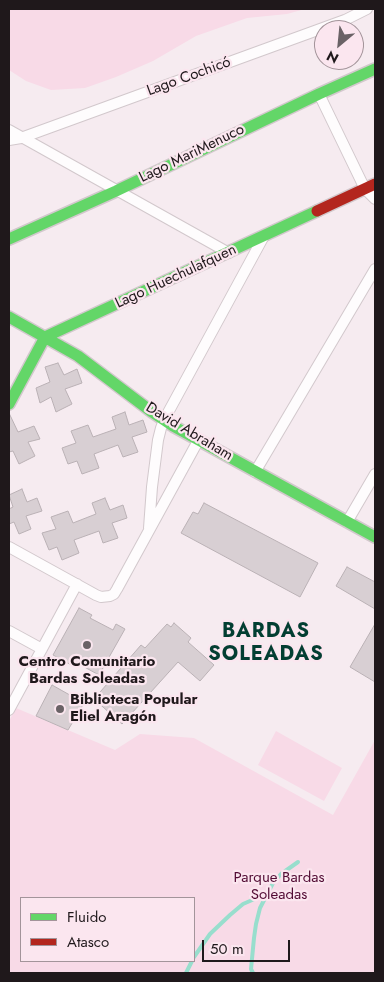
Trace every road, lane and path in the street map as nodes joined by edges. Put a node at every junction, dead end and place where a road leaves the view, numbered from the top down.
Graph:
1 (367, 9) edge
2 (375, 69) edge
3 (319, 94) junction
4 (9, 130) edge
5 (21, 138) junction
6 (9, 140) edge
7 (370, 187) edge
8 (116, 191) junction
9 (375, 199) edge
10 (264, 236) junction
11 (9, 239) edge
12 (229, 253) junction
13 (375, 269) edge
14 (9, 317) edge
15 (45, 337) junction
16 (9, 404) edge
17 (164, 420) junction
18 (198, 440) junction
19 (255, 472) junction
20 (375, 474) edge
21 (347, 522) junction
22 (150, 528) junction
23 (375, 537) edge
24 (9, 547) edge
25 (77, 584) junction
26 (9, 631) edge
27 (42, 649) junction
28 (9, 710) edge

1 - 5 street, Lago Cochicó
2 - 3 street, Lago MariMenuco
3 - 7 street
3 - 8 street, Lago MariMenuco
4 - 5 street
5 - 6 street, Lago Cochicó
5 - 8 street
7 - 9 street
7 - 10 street, Lago Huechulafquen
8 - 11 street, Lago MariMenuco
8 - 12 street
10 - 12 street, Lago Huechulafquen
10 - 17 street
12 - 15 street, Lago Huechulafquen
13 - 19 street
14 - 15 street, David Abraham
15 - 16 street
15 - 17 street, David Abraham
17 - 18 street, David Abraham
17 - 22 street
18 - 19 street, David Abraham
18 - 22 street
19 - 21 street, David Abraham
20 - 21 street
21 - 23 street, David Abraham
22 - 25 street
24 - 25 street
25 - 27 street
26 - 27 street
27 - 28 street

